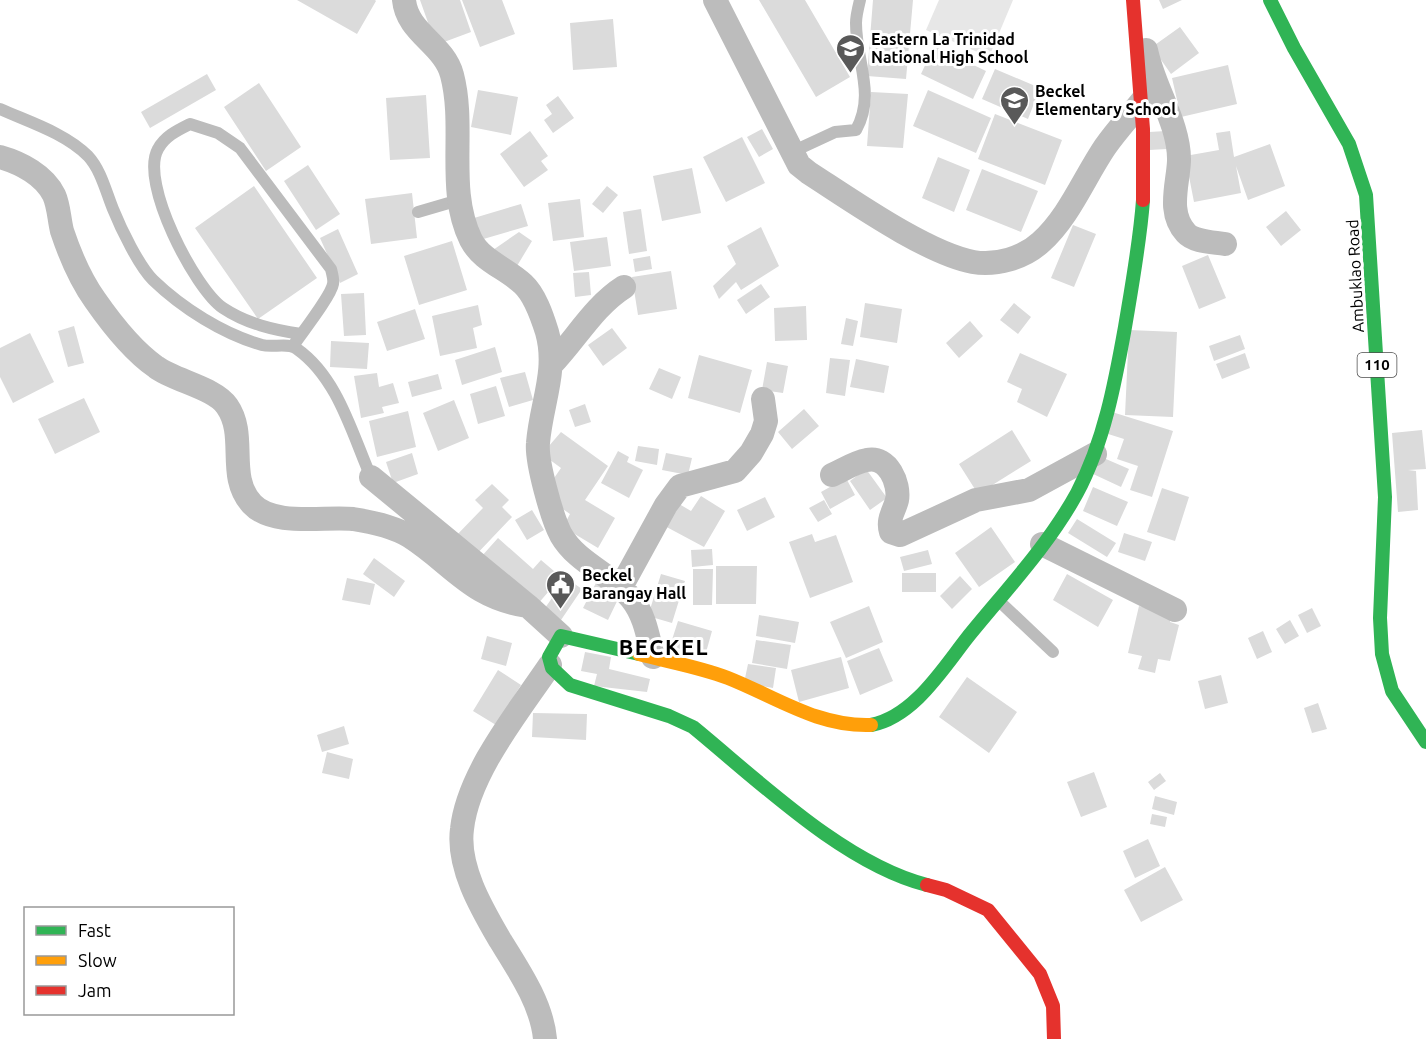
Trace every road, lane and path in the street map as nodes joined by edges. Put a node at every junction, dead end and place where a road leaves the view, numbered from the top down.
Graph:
1 (404, 0) edge
2 (715, 0) edge
3 (860, 0) edge
4 (1133, 0) edge
5 (1270, 0) edge
6 (1134, 35) junction
7 (1142, 101) junction
8 (0, 109) edge
9 (794, 152) junction
10 (0, 157) edge
11 (459, 200) junction
12 (418, 212) dead end
13 (1225, 244) dead end
14 (624, 287) dead end
15 (301, 334) junction
16 (293, 346) junction
17 (552, 364) junction
18 (763, 399) dead end
19 (1095, 454) junction
20 (831, 475) dead end
21 (371, 477) joint
22 (1042, 544) junction
23 (621, 587) junction
24 (998, 600) junction
25 (528, 606) junction
26 (1175, 610) dead end
27 (561, 636) junction
28 (1053, 652) dead end
29 (653, 657) junction
30 (550, 665) junction
31 (1426, 742) edge
32 (545, 1039) edge
33 (1053, 1039) edge

1 - 11 street
2 - 9 street
3 - 9 lane
4 - 6 street
5 - 31 street, Ambuklao Road / 110
6 - 7 street
6 - 13 street
7 - 9 street
7 - 19 street
8 - 16 lane
10 - 25 street
11 - 12 lane
11 - 17 street
14 - 17 street
15 - 15 lane
15 - 16 lane
16 - 21 lane
17 - 23 street
18 - 23 street
19 - 20 street
19 - 22 street
21 - 25 street
22 - 24 street
22 - 26 street
23 - 29 street
24 - 28 lane
24 - 29 street
25 - 27 street
27 - 29 street
27 - 30 street
30 - 32 street
30 - 33 street

